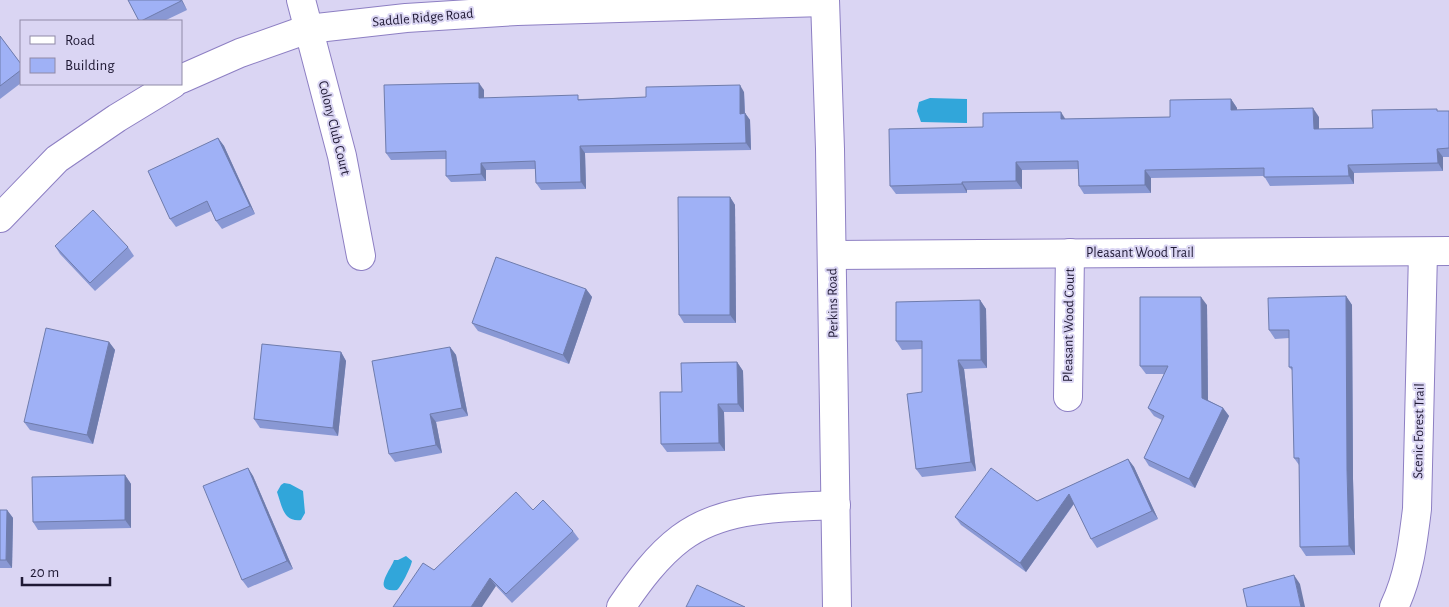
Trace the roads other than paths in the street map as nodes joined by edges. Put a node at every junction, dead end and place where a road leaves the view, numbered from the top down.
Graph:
1 (301, 0) edge
2 (825, 1) edge
3 (308, 29) junction
4 (182, 79) edge
5 (171, 85) edge
6 (0, 218) edge
7 (1436, 252) edge
8 (1070, 253) junction
9 (832, 255) junction
10 (361, 256) dead end
11 (1068, 397) dead end
12 (836, 505) junction
13 (621, 607) edge
14 (838, 607) edge
15 (1394, 607) edge

1 - 3 street, Colony Club Court
2 - 3 street, Saddle Ridge Road
2 - 9 street, Perkins Road
3 - 4 street, Saddle Ridge Road
3 - 10 street, Colony Club Court
5 - 6 street
7 - 8 street, Pleasant Wood Trail
7 - 15 street, Scenic Forest Trail
8 - 9 street, Pleasant Wood Trail
8 - 11 street, Pleasant Wood Court
9 - 12 street, Perkins Road
12 - 13 street
12 - 14 street, Perkins Road

